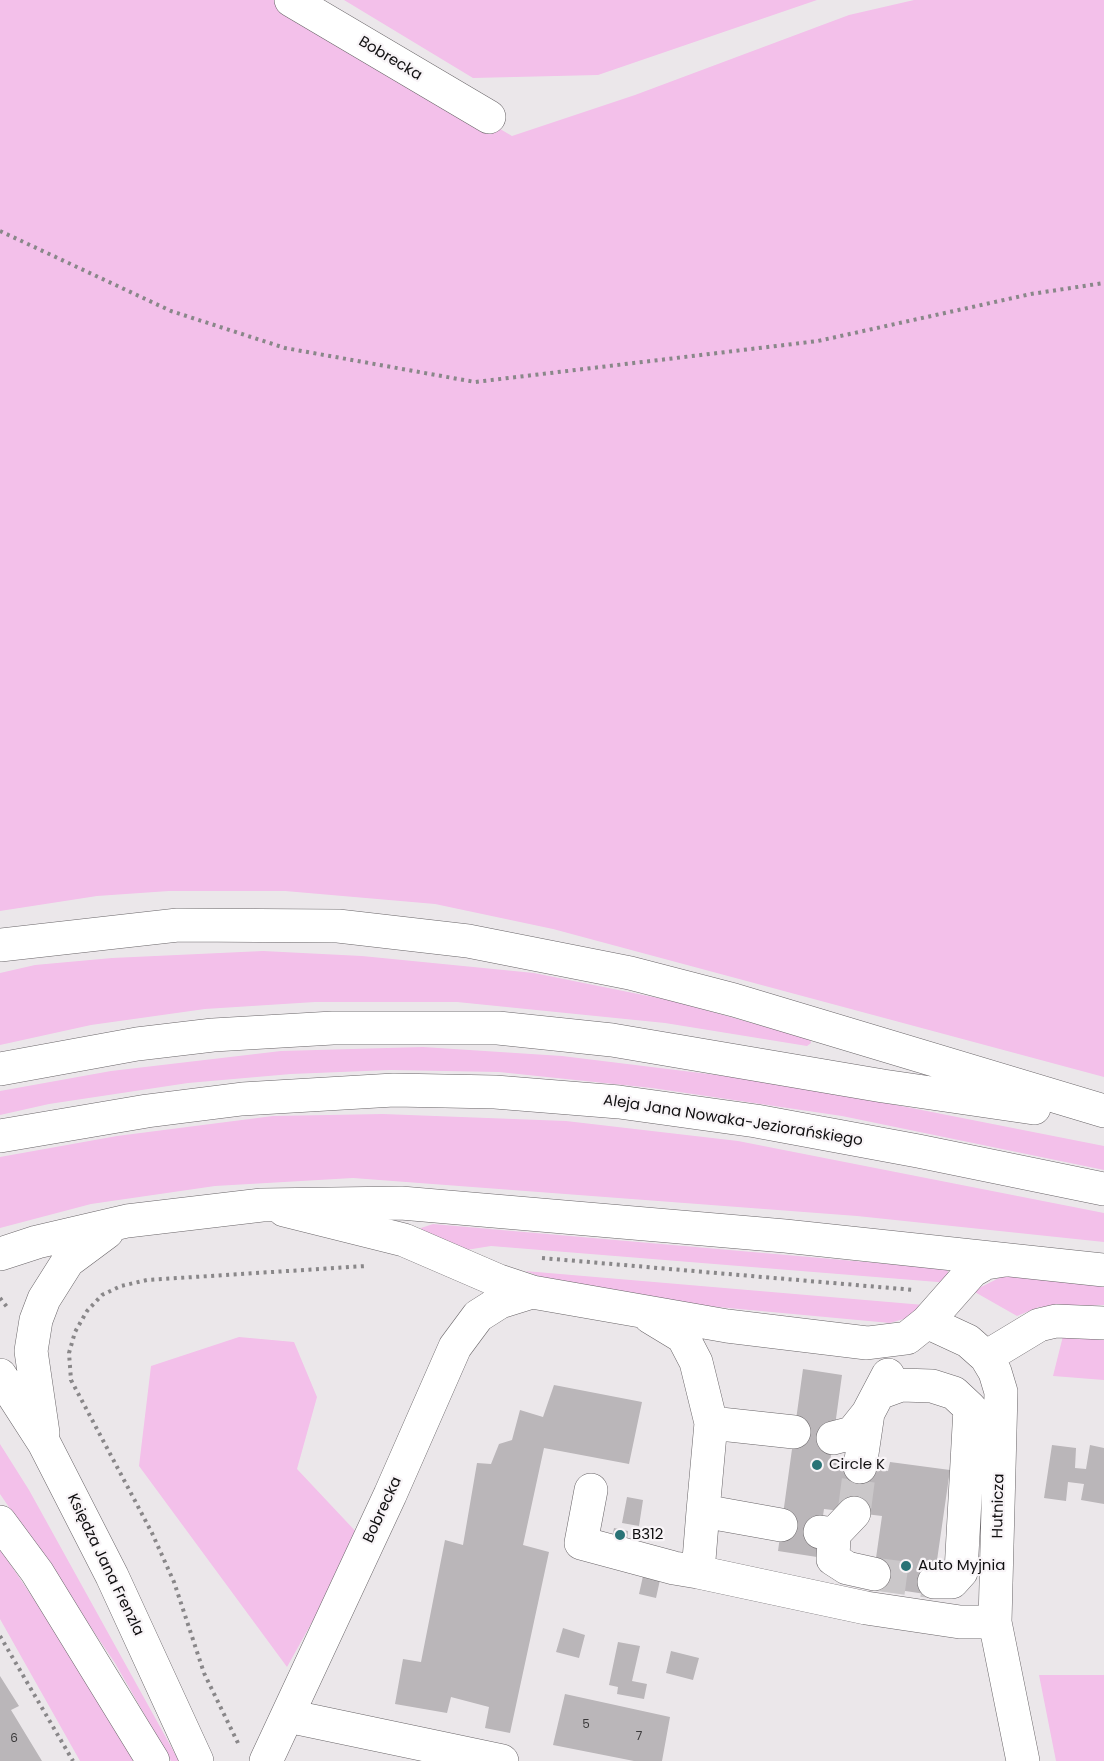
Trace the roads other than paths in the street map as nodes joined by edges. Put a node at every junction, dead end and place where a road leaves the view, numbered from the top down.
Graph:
1 (291, 0) edge
2 (489, 117) dead end
3 (0, 945) edge
4 (0, 1069) edge
5 (1104, 1111) edge
6 (1104, 1118) edge
7 (0, 1136) edge
8 (1104, 1189) edge
9 (262, 1205) junction
10 (127, 1221) junction
11 (0, 1254) edge
12 (1005, 1260) junction
13 (1104, 1270) edge
14 (532, 1292) junction
15 (644, 1313) junction
16 (1104, 1323) edge
17 (917, 1330) junction
18 (986, 1357) junction
19 (0, 1376) edge
20 (873, 1403) junction
21 (711, 1423) junction
22 (794, 1432) dead end
23 (833, 1437) dead end
24 (44, 1443) junction
25 (860, 1467) tunnel mouth
26 (591, 1490) dead end
27 (703, 1511) junction
28 (0, 1522) edge
29 (781, 1525) dead end
30 (836, 1526) tunnel mouth
31 (698, 1572) junction
32 (874, 1574) tunnel mouth
33 (934, 1582) tunnel mouth
34 (995, 1622) junction
35 (288, 1716) junction
36 (153, 1761) edge
37 (197, 1761) edge
38 (266, 1761) edge
39 (502, 1761) edge
40 (1023, 1761) edge

1 - 2 main road, Bobrecka
3 - 5 main road
4 - 6 main road
7 - 8 main road, Aleja Jana Nowaka-Jeziorańskiego
9 - 10 main road
9 - 12 main road
9 - 14 main road
10 - 11 main road
10 - 24 main road
12 - 13 main road
12 - 17 main road
14 - 15 main road
14 - 35 main road, Bobrecka
15 - 17 main road
15 - 21 main road
16 - 18 main road
17 - 18 main road, Hutnicza
17 - 20 main road
18 - 34 main road, Hutnicza
19 - 24 main road, Księdza Jana Frenzla
20 - 23 main road
20 - 25 main road
20 - 33 main road
21 - 22 main road
21 - 27 main road
24 - 37 main road, Księdza Jana Frenzla
26 - 31 main road
27 - 29 main road
27 - 31 main road
28 - 36 main road
30 - 32 main road
31 - 34 main road
34 - 40 main road, Hutnicza
35 - 38 main road, Bobrecka
35 - 39 main road

